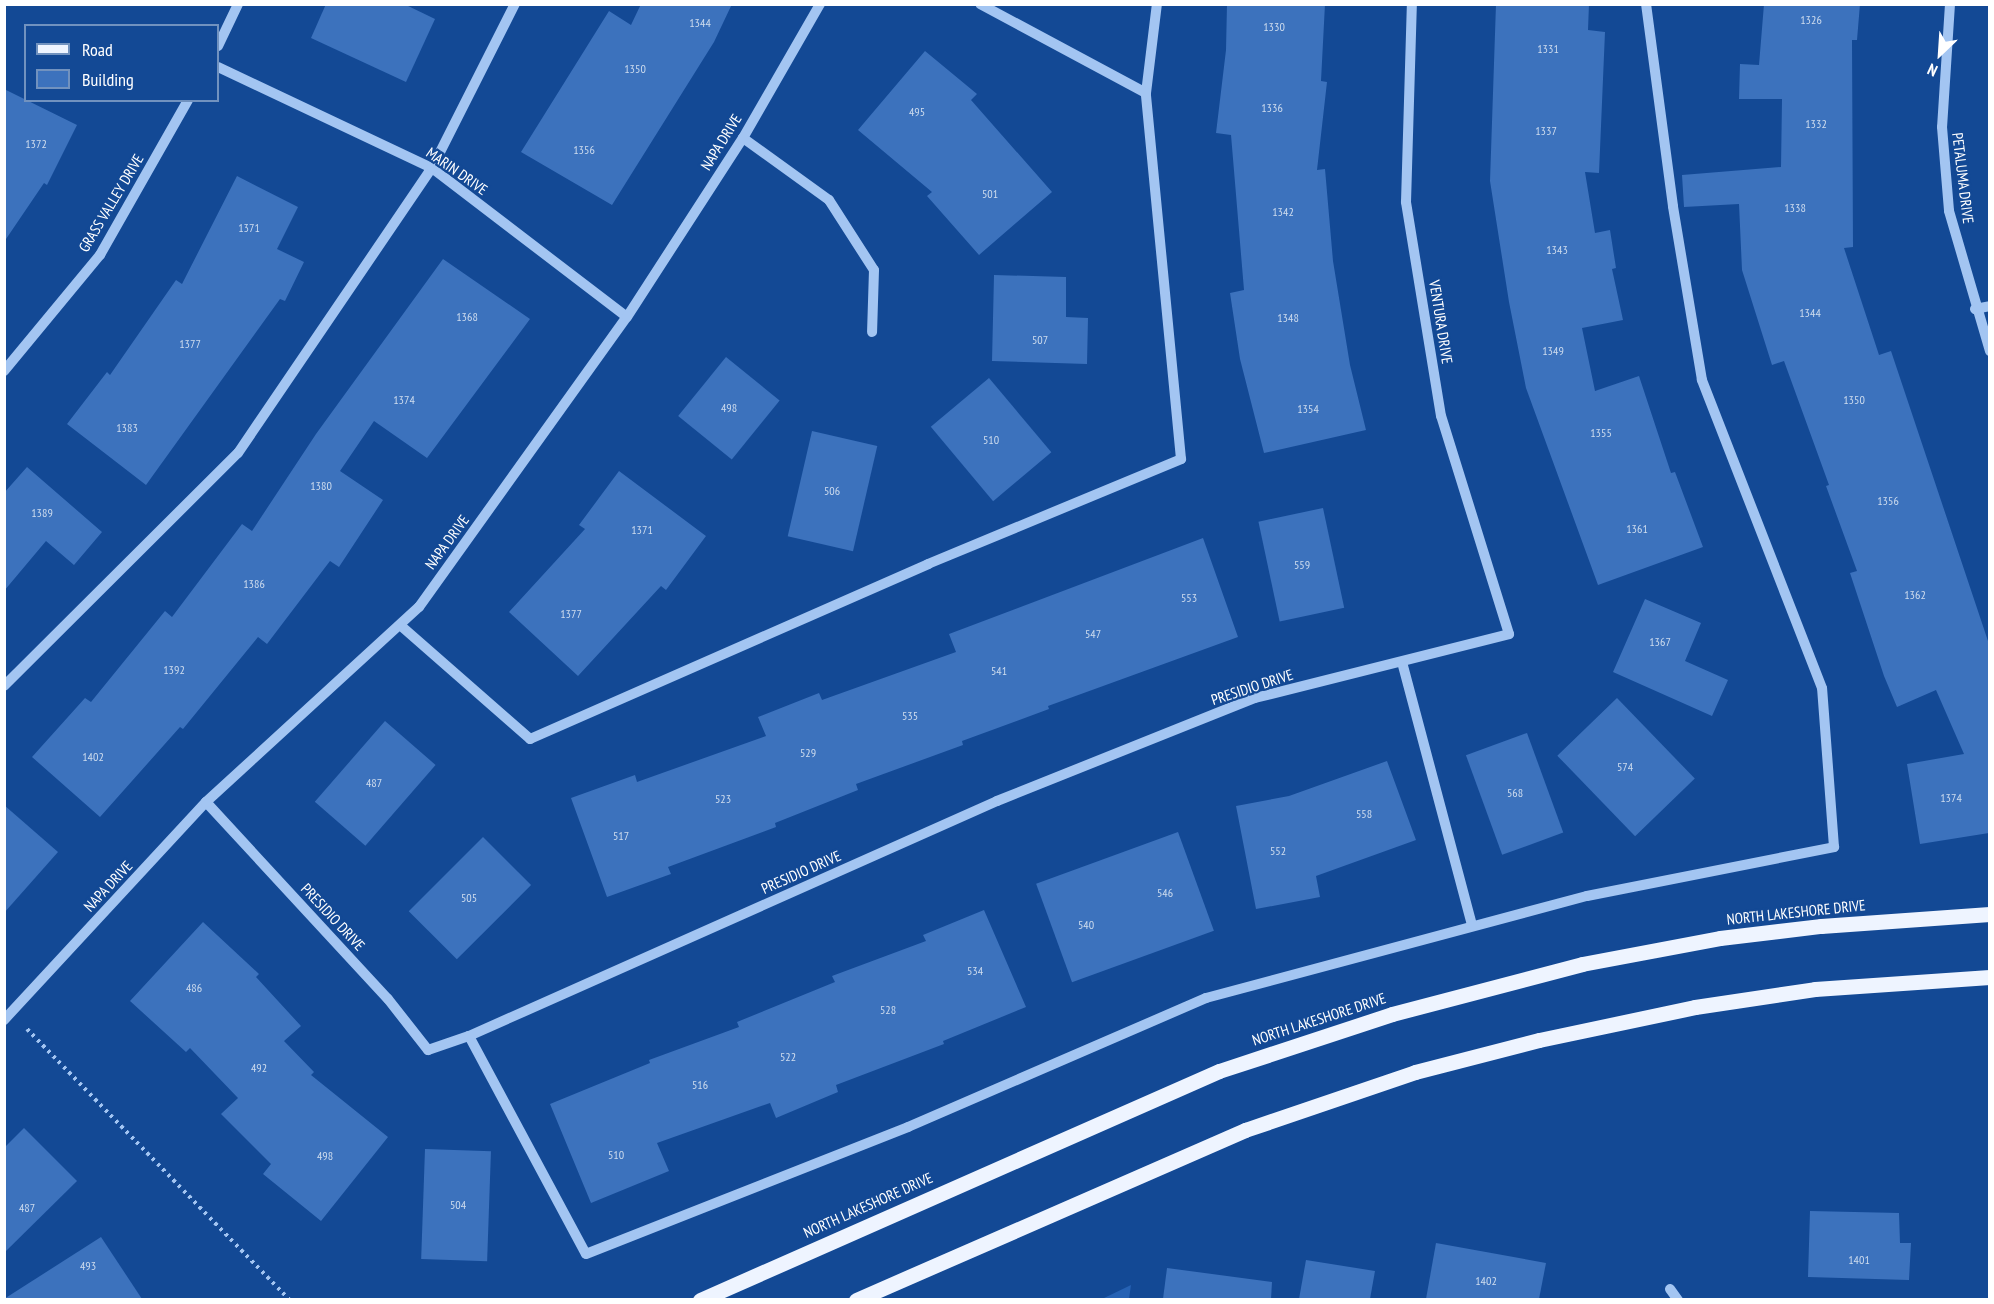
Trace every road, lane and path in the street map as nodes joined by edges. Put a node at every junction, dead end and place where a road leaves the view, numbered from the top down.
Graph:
1 (238, 4) edge
2 (515, 4) edge
3 (820, 4) edge
4 (980, 4) edge
5 (1157, 4) edge
6 (1412, 4) edge
7 (1646, 4) edge
8 (1950, 4) edge
9 (219, 44) edge
10 (219, 67) edge
11 (1146, 93) junction
12 (187, 102) edge
13 (743, 138) junction
14 (432, 168) junction
15 (1989, 306) edge
16 (1975, 309) junction
17 (627, 317) junction
18 (872, 332) dead end
19 (1989, 351) edge
20 (4, 371) edge
21 (400, 625) junction
22 (1509, 634) joint
23 (1402, 662) junction
24 (4, 686) edge
25 (206, 802) junction
26 (1989, 914) edge
27 (1472, 926) junction
28 (1989, 977) edge
29 (8, 1016) edge
30 (469, 1036) junction
31 (1670, 1289) dead end
32 (290, 1299) edge
33 (700, 1299) edge
34 (856, 1299) edge
35 (1678, 1299) edge

1 - 9 street
2 - 14 street
3 - 13 street, NAPA DRIVE
4 - 11 street
5 - 11 street
6 - 22 street, VENTURA DRIVE
7 - 27 street
8 - 16 street, PETALUMA DRIVE
10 - 14 street, MARIN DRIVE
11 - 21 street
12 - 20 street, GRASS VALLEY DRIVE
13 - 17 street, NAPA DRIVE
13 - 18 street
14 - 17 street, MARIN DRIVE
14 - 24 street
15 - 16 street
16 - 19 street, PETALUMA DRIVE
17 - 21 street, NAPA DRIVE
21 - 25 street, NAPA DRIVE
22 - 23 street, PRESIDIO DRIVE
23 - 27 street
23 - 30 street, PRESIDIO DRIVE
25 - 29 street, NAPA DRIVE
25 - 30 street, PRESIDIO DRIVE
26 - 33 main road, NORTH LAKESHORE DRIVE
27 - 30 street
28 - 34 main road
29 - 32 path
31 - 35 street

